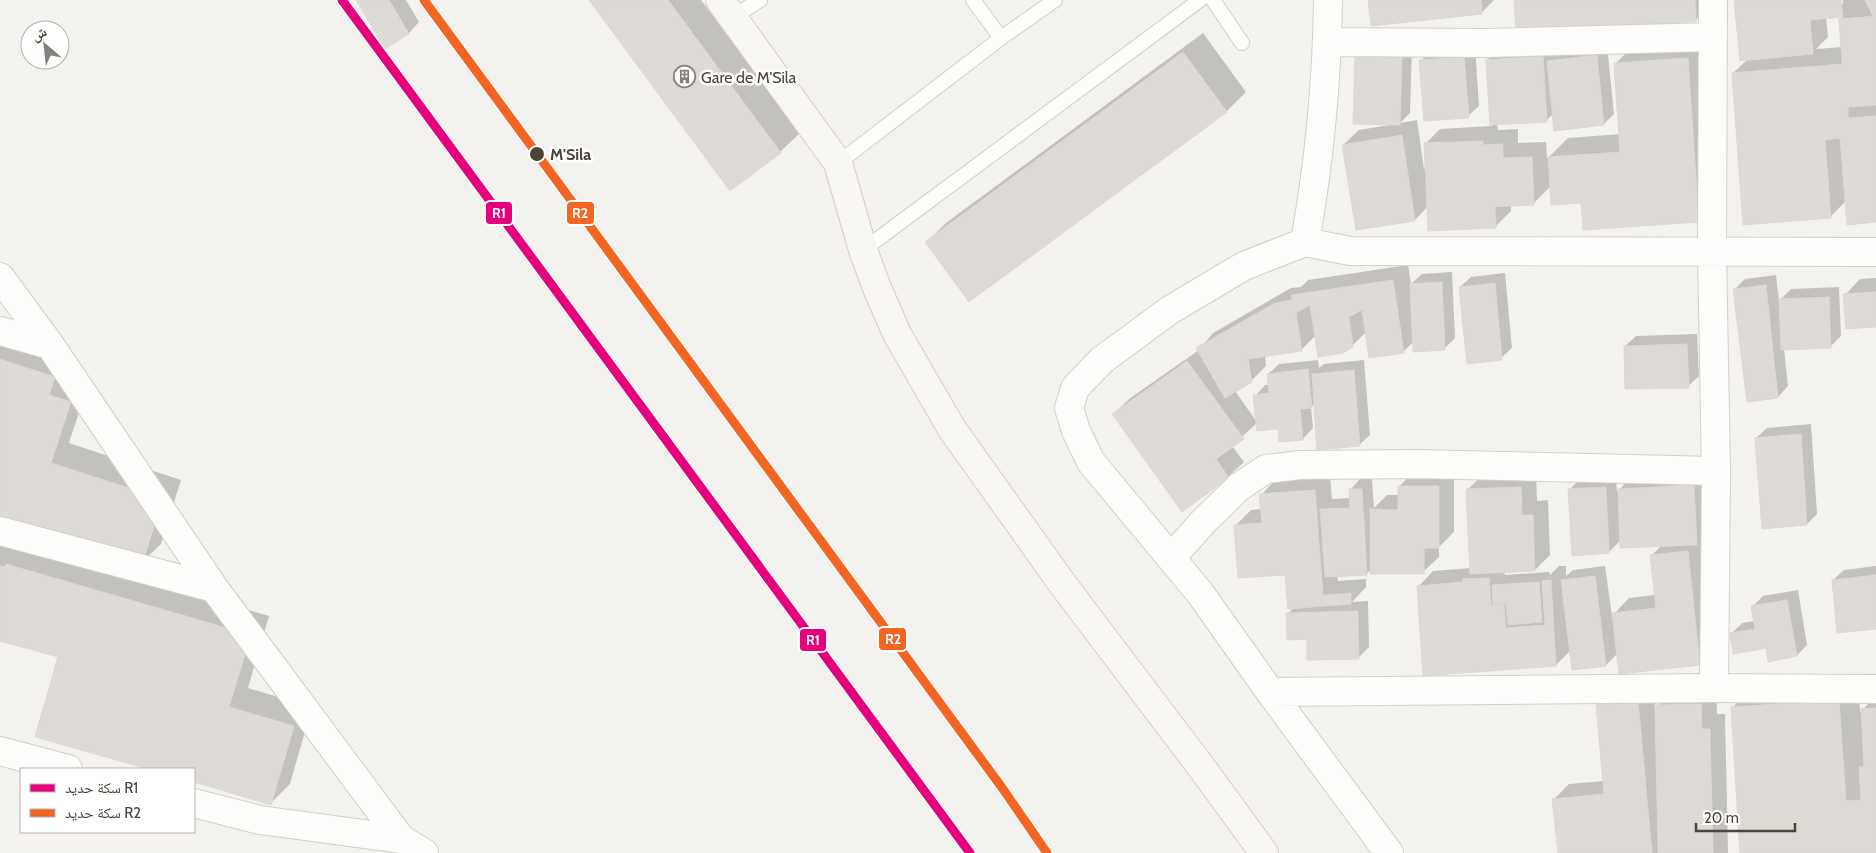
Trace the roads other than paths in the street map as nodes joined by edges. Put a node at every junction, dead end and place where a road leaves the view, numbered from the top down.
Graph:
1 (760, 0) edge
2 (973, 0) edge
3 (1055, 0) edge
4 (1200, 0) edge
5 (1213, 0) edge
6 (1328, 0) edge
7 (1712, 0) edge
8 (727, 9) edge
9 (1712, 37) junction
10 (1001, 38) junction
11 (1327, 42) junction
12 (1242, 43) dead end
13 (838, 163) junction
14 (1305, 242) junction
15 (863, 250) junction
16 (1712, 251) junction
17 (1876, 252) edge
18 (0, 276) edge
19 (0, 331) edge
20 (50, 345) junction
21 (1716, 471) junction
22 (0, 531) edge
23 (1171, 558) junction
24 (214, 588) junction
25 (1714, 688) junction
26 (1876, 689) edge
27 (1270, 692) junction
28 (0, 751) edge
29 (64, 768) edge
30 (195, 803) edge
31 (401, 840) junction
32 (424, 853) edge
33 (1264, 853) edge
34 (1389, 853) edge

1 - 8 lane
2 - 10 lane
3 - 10 lane
4 - 15 lane
5 - 12 lane
6 - 11 street
7 - 9 street
8 - 13 street
9 - 11 street
9 - 16 street
10 - 13 lane
11 - 14 street
13 - 15 street
14 - 16 street
14 - 23 street
15 - 33 street
16 - 17 street
16 - 21 street
18 - 20 street
19 - 20 street
20 - 24 street
21 - 23 street
21 - 25 street
22 - 24 street
23 - 27 street
24 - 31 street
25 - 26 street
25 - 27 street
27 - 34 street
28 - 29 street
30 - 31 street
31 - 32 street

